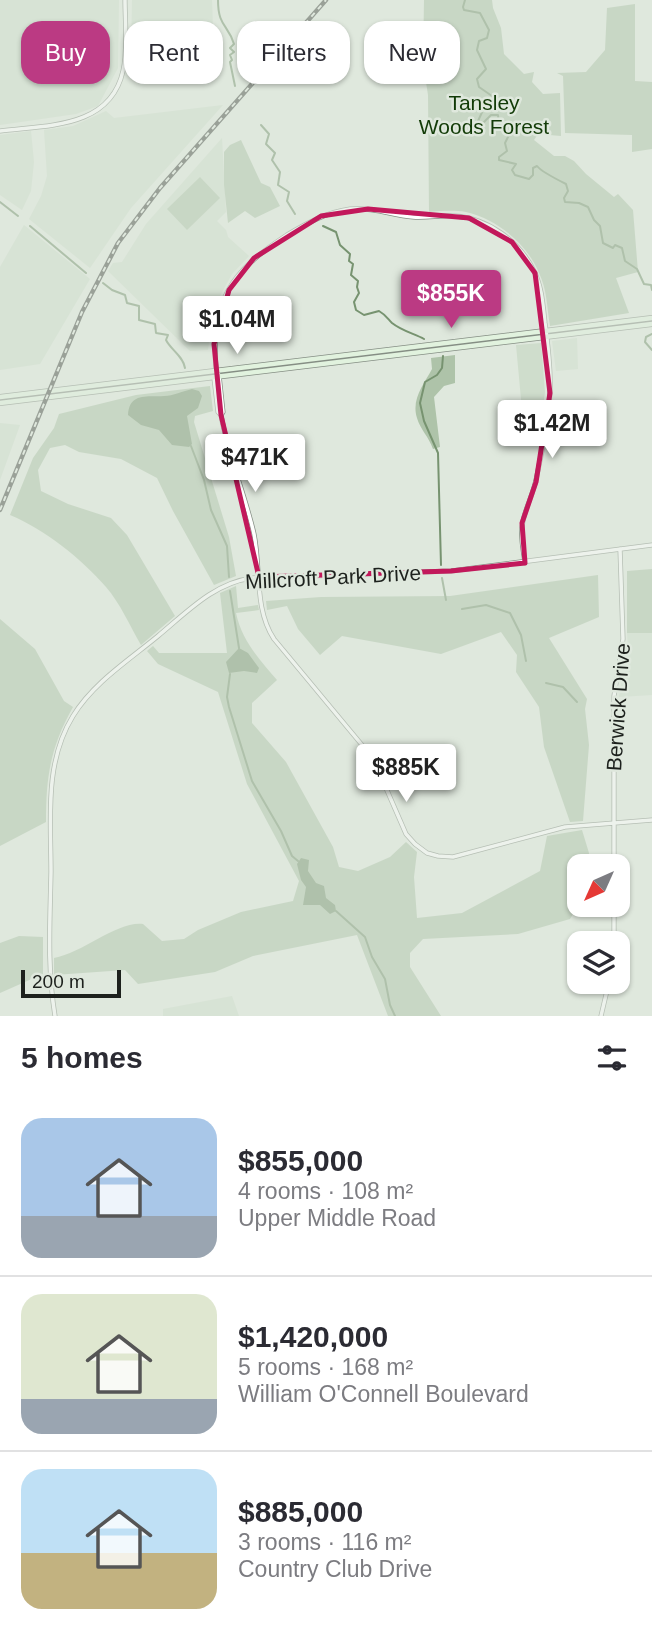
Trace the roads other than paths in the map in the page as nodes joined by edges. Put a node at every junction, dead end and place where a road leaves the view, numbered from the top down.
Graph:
1 (125, 0) edge
2 (0, 131) edge
3 (651, 321) edge
4 (546, 333) junction
5 (216, 374) junction
6 (0, 397) edge
7 (0, 403) edge
8 (652, 545) edge
9 (620, 548) junction
10 (524, 563) junction
11 (260, 577) junction
12 (652, 820) edge
13 (614, 823) junction
14 (614, 854) edge
15 (606, 994) edge
16 (55, 1016) edge
17 (601, 1016) edge

1 - 2 street
3 - 4 main road
4 - 5 main road
4 - 5 street
4 - 10 street
5 - 6 main road
5 - 7 main road
5 - 11 street
8 - 9 street, Millcroft Park Drive
9 - 10 street, Millcroft Park Drive
9 - 13 street, Berwick Drive
10 - 11 street, Millcroft Park Drive
11 - 13 street
11 - 16 street, Millcroft Park Drive
12 - 13 street
13 - 14 street, Berwick Drive
15 - 17 street

